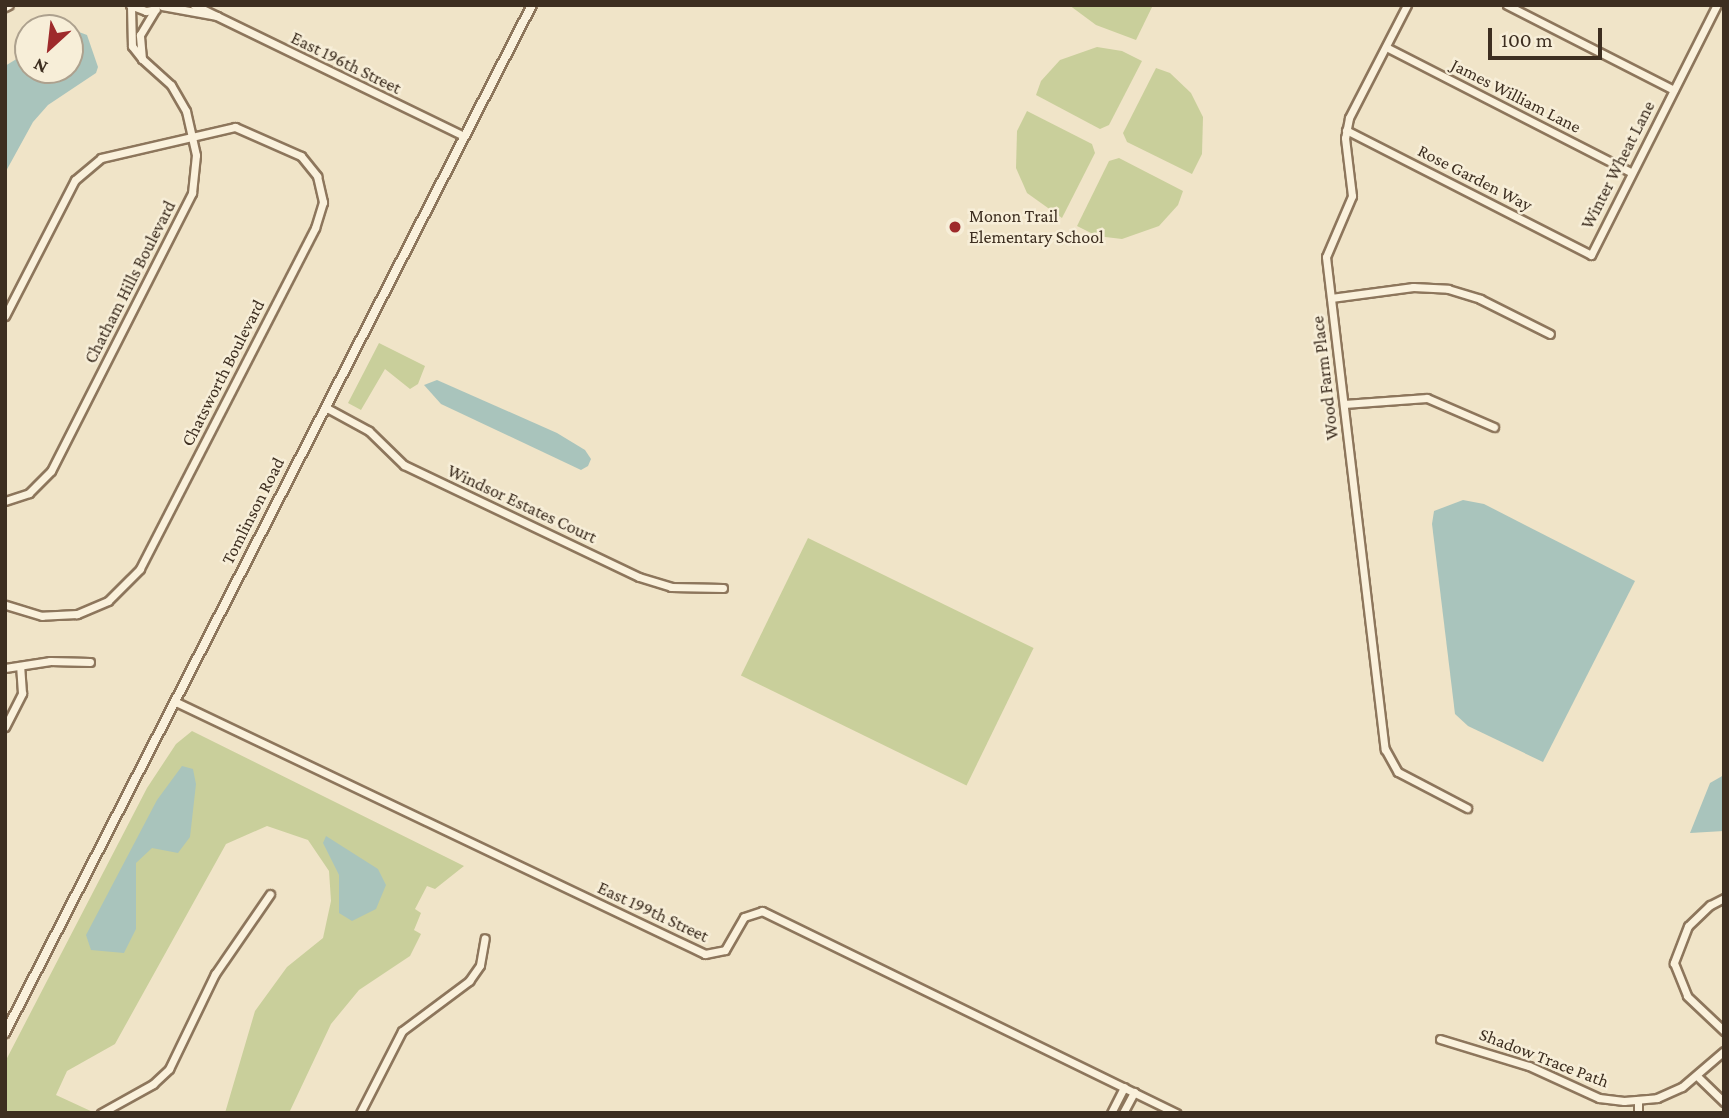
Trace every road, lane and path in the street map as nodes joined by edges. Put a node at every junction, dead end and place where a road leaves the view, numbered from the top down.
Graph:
1 (194, 5) edge
2 (532, 5) edge
3 (1407, 5) edge
4 (1507, 5) edge
5 (1717, 5) edge
6 (131, 6) edge
7 (160, 7) edge
8 (217, 16) junction
9 (1386, 47) junction
10 (142, 59) junction
11 (1674, 90) junction
12 (1346, 130) junction
13 (194, 134) junction
14 (462, 135) junction
15 (1632, 173) junction
16 (1591, 255) joint
17 (1331, 298) junction
18 (5, 316) edge
19 (1549, 334) dead end
20 (1344, 404) junction
21 (325, 407) junction
22 (1494, 427) dead end
23 (5, 500) edge
24 (723, 589) dead end
25 (5, 604) edge
26 (90, 662) dead end
27 (20, 667) junction
28 (5, 668) edge
29 (176, 702) junction
30 (5, 727) edge
31 (1467, 808) dead end
32 (270, 894) dead end
33 (1724, 898) edge
34 (485, 938) dead end
35 (1724, 1031) edge
36 (5, 1033) edge
37 (1440, 1039) dead end
38 (1724, 1051) edge
39 (1698, 1077) junction
40 (1124, 1087) junction
41 (1134, 1092) junction
42 (1638, 1100) junction
43 (1724, 1102) edge
44 (101, 1113) edge
45 (360, 1113) edge
46 (1111, 1113) edge
47 (1124, 1113) edge
48 (1176, 1113) edge
49 (1639, 1113) edge

1 - 8 street, East 196th Street
2 - 14 street, Tomlinson Road
3 - 9 street
4 - 11 street
5 - 11 street, Winter Wheat Lane
6 - 7 street, East 196th Street
6 - 10 street, Chatham Hills Boulevard
7 - 8 street, East 196th Street
7 - 10 street
8 - 14 street, East 196th Street
9 - 12 street
9 - 15 street, James William Lane
10 - 13 street, Chatham Hills Boulevard
11 - 15 street, Winter Wheat Lane
12 - 16 street, Rose Garden Way
12 - 17 street, Wood Farm Place
13 - 18 street, Chatsworth Boulevard
13 - 23 street, Chatham Hills Boulevard
13 - 25 street, Chatsworth Boulevard
14 - 21 street, Tomlinson Road
15 - 16 street, Winter Wheat Lane
17 - 19 street
17 - 20 street, Wood Farm Place
20 - 22 street
20 - 31 street, Wood Farm Place
21 - 24 street, Windsor Estates Court
21 - 29 street, Tomlinson Road
26 - 27 street
27 - 28 street
27 - 30 street
29 - 36 street, Tomlinson Road
29 - 40 street, East 199th Street
32 - 44 street
33 - 35 street
34 - 45 street
37 - 42 street, Shadow Trace Path
38 - 39 street, Shadow Trace Path
39 - 42 street, Shadow Trace Path
39 - 43 street
40 - 41 street, East 199th Street
40 - 46 street
41 - 47 street
41 - 48 street, East 199th Street
42 - 49 street

